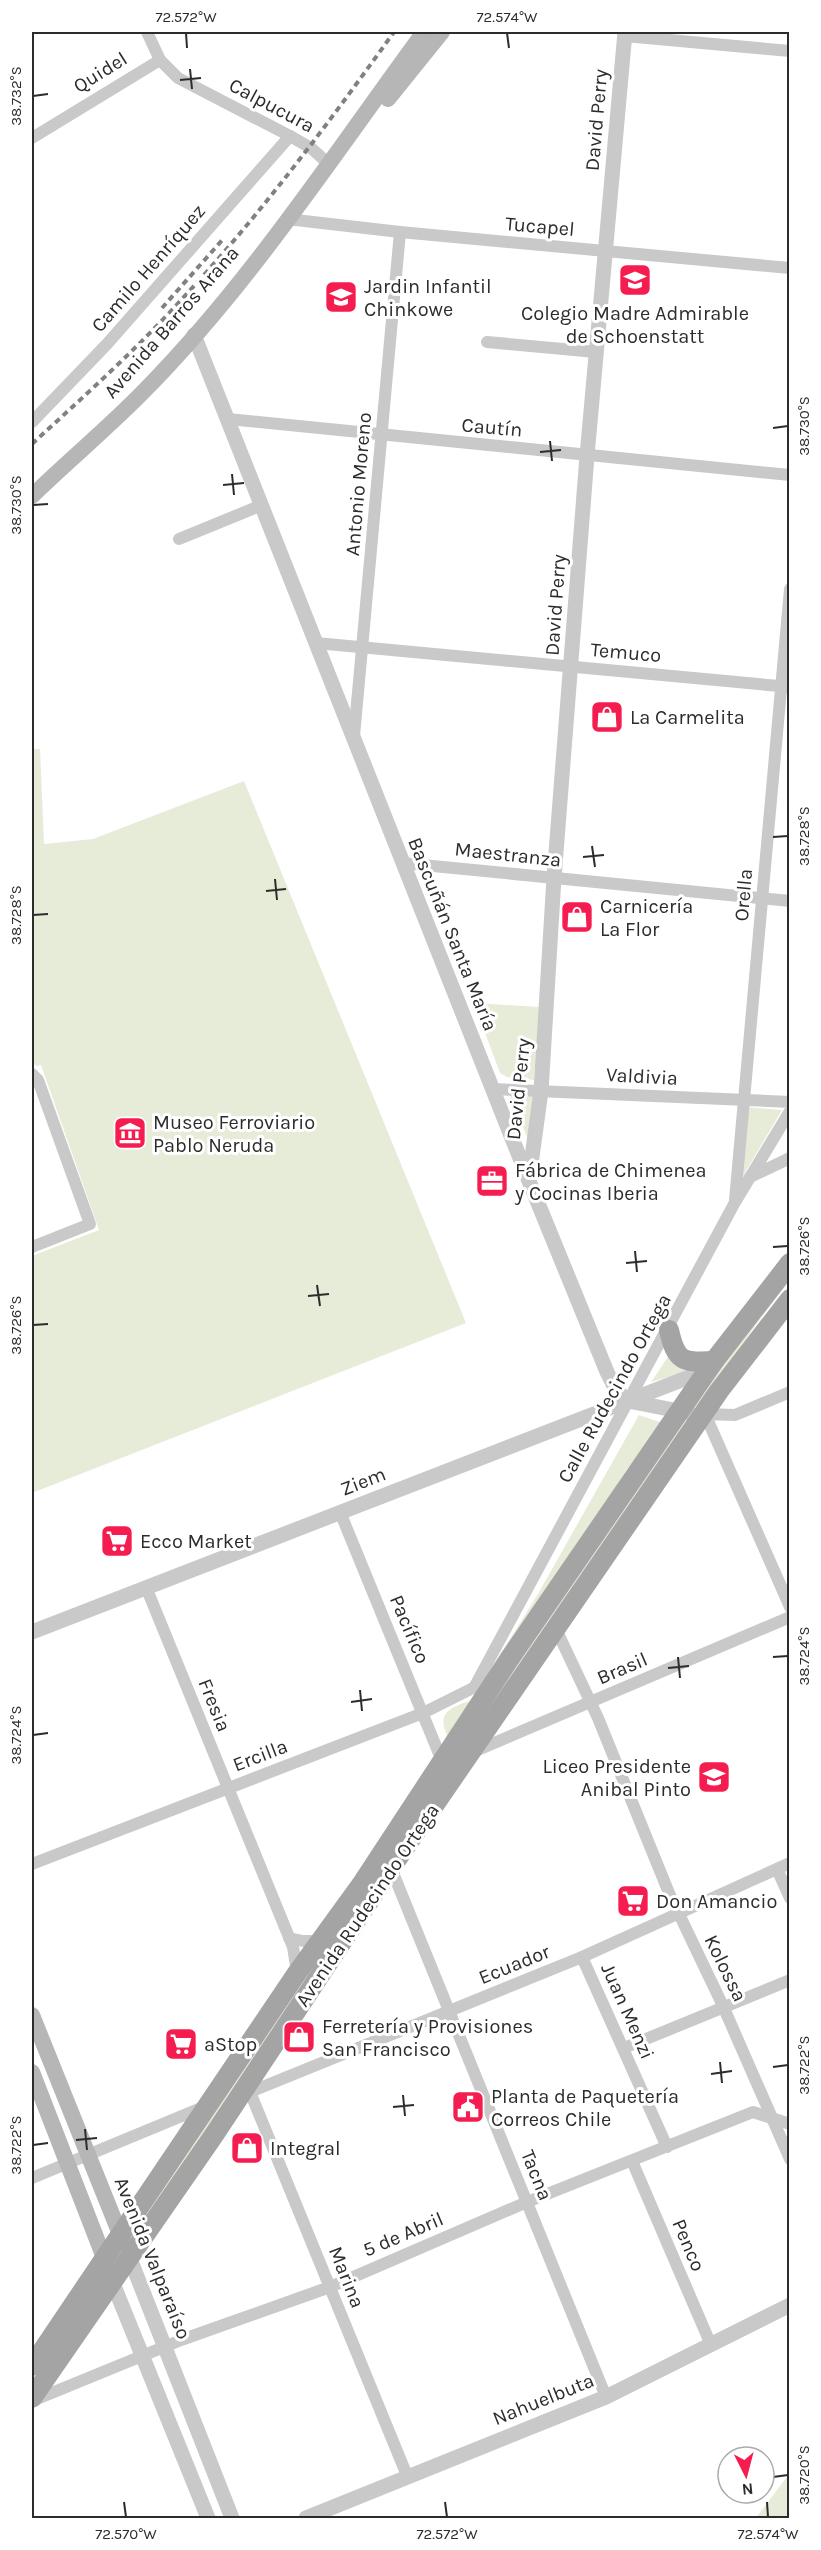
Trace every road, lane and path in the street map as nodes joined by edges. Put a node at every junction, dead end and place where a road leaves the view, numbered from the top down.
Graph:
1 (147, 32) edge
2 (424, 32) edge
3 (442, 32) edge
4 (625, 34) edge
5 (789, 51) edge
6 (160, 60) junction
7 (290, 136) junction
8 (32, 138) edge
9 (330, 165) junction
10 (287, 219) junction
11 (400, 232) junction
12 (605, 251) junction
13 (789, 268) edge
14 (194, 334) junction
15 (487, 342) dead end
16 (596, 352) junction
17 (228, 419) junction
18 (32, 422) edge
19 (382, 436) junction
20 (587, 456) junction
21 (789, 475) edge
22 (32, 495) edge
23 (262, 505) junction
24 (179, 539) dead end
25 (789, 589) edge
26 (316, 643) junction
27 (362, 647) junction
28 (572, 667) junction
29 (785, 687) edge
30 (354, 739) junction
31 (402, 863) junction
32 (554, 878) junction
33 (762, 899) junction
34 (789, 901) edge
35 (32, 1074) edge
36 (492, 1089) junction
37 (541, 1091) junction
38 (744, 1101) junction
39 (789, 1102) edge
40 (789, 1111) edge
41 (789, 1158) edge
42 (750, 1178) junction
43 (529, 1181) junction
44 (734, 1204) junction
45 (32, 1247) edge
46 (789, 1263) edge
47 (789, 1299) edge
48 (669, 1330) junction
49 (712, 1365) junction
50 (789, 1392) edge
51 (628, 1401) junction
52 (679, 1413) junction
53 (705, 1414) junction
54 (340, 1512) junction
55 (146, 1587) junction
56 (789, 1607) edge
57 (789, 1617) edge
58 (556, 1629) junction
59 (32, 1632) edge
60 (500, 1676) junction
61 (475, 1686) junction
62 (591, 1703) junction
63 (423, 1713) junction
64 (470, 1753) junction
65 (442, 1761) junction
66 (228, 1788) junction
67 (789, 1863) edge
68 (32, 1864) edge
69 (391, 1868) junction
70 (777, 1869) junction
71 (789, 1898) edge
72 (678, 1913) junction
73 (289, 1938) junction
74 (320, 1941) junction
75 (582, 1957) junction
76 (297, 1973) junction
77 (789, 1980) edge
78 (723, 2006) junction
79 (448, 2012) junction
80 (32, 2015) edge
81 (624, 2048) junction
82 (32, 2072) edge
83 (250, 2088) junction
84 (210, 2105) junction
85 (772, 2116) junction
86 (789, 2124) edge
87 (667, 2148) junction
88 (90, 2154) junction
89 (789, 2159) edge
90 (632, 2161) junction
91 (67, 2163) junction
92 (32, 2178) edge
93 (527, 2202) junction
94 (121, 2235) junction
95 (129, 2256) junction
96 (105, 2260) junction
97 (112, 2281) junction
98 (330, 2287) junction
99 (789, 2305) edge
100 (711, 2345) junction
101 (166, 2347) junction
102 (142, 2356) junction
103 (32, 2366) edge
104 (606, 2397) junction
105 (32, 2400) edge
106 (408, 2478) junction
107 (208, 2518) edge
108 (232, 2518) edge
109 (306, 2518) edge

1 - 6 street, Calpucura
2 - 9 main road, Avenida Barros Arana
3 - 9 main road, Avenida Barros Arana
4 - 5 street
4 - 12 street, David Perry
6 - 7 street, Calpucura
6 - 8 street, Quidel
7 - 9 street, Calpucura
7 - 18 street, Camilo Henríquez
9 - 10 main road, Avenida Barros Arana
10 - 11 street, Tucapel
10 - 14 main road, Avenida Barros Arana
11 - 12 street, Tucapel
11 - 19 street, Antonio Moreno
12 - 13 street, Tucapel
12 - 16 street, David Perry
14 - 17 street, Bascuñán Santa María
14 - 22 main road, Avenida Barros Arana
15 - 16 street
16 - 20 street, David Perry
17 - 19 street, Cautín
17 - 23 street, Bascuñán Santa María
19 - 20 street, Cautín
19 - 27 street, Antonio Moreno
20 - 21 street, Cautín
20 - 28 street, David Perry
23 - 24 street
23 - 26 street, Bascuñán Santa María
25 - 29 street, Orella
26 - 27 street, Temuco
26 - 30 street, Bascuñán Santa María
27 - 28 street, Temuco
27 - 30 street, Antonio Moreno
28 - 29 street, Temuco
28 - 32 street, David Perry
29 - 33 street, Orella
30 - 31 street, Bascuñán Santa María
31 - 32 street, Maestranza
31 - 36 street, Bascuñán Santa María
32 - 33 street, Maestranza
32 - 37 street, David Perry
33 - 34 street, Maestranza
33 - 38 street, Orella
35 - 45 street
36 - 37 street, Valdivia
36 - 43 street, Bascuñán Santa María
37 - 38 street, Valdivia
37 - 43 street, David Perry
38 - 39 street, Valdivia
38 - 44 street, Orella
40 - 42 street, Calle Rudecindo Ortega
41 - 42 street
42 - 44 street, Calle Rudecindo Ortega
43 - 51 street, Bascuñán Santa María
44 - 48 street, Calle Rudecindo Ortega
46 - 49 main road, Avenida Rudecindo Ortega
47 - 53 main road, Avenida Rudecindo Ortega
48 - 49 main road
48 - 51 street, Calle Rudecindo Ortega
49 - 51 street, Ziem
49 - 52 main road, Avenida Rudecindo Ortega
50 - 53 street
51 - 52 street
51 - 54 street, Ziem
51 - 61 street, Calle Rudecindo Ortega
52 - 53 street
52 - 60 main road, Avenida Rudecindo Ortega
53 - 56 street
53 - 58 main road, Avenida Rudecindo Ortega
54 - 55 street, Ziem
54 - 63 street, Pacífico
55 - 59 street, Ziem
55 - 66 street, Fresia
57 - 62 street, Brasil
58 - 62 street, Kolossa
58 - 64 main road, Avenida Rudecindo Ortega
60 - 61 street, Ercilla
60 - 65 main road, Avenida Rudecindo Ortega
61 - 63 street, Ercilla
62 - 64 street, Brasil
62 - 72 street, Kolossa
63 - 65 street, Pacífico
63 - 66 street, Ercilla
64 - 69 main road, Avenida Rudecindo Ortega
65 - 74 main road, Avenida Rudecindo Ortega
66 - 68 street, Ercilla
66 - 73 street, Fresia
67 - 70 street, Ecuador
69 - 79 street, Tacna
69 - 83 main road, Avenida Rudecindo Ortega
70 - 71 street
70 - 72 street, Ecuador
72 - 75 street, Ecuador
72 - 78 street, Kolossa
73 - 74 street
73 - 76 street, Fresia
74 - 76 main road, Avenida Rudecindo Ortega
75 - 79 street, Ecuador
75 - 81 street, Juan Menzi
76 - 84 main road, Avenida Rudecindo Ortega
77 - 78 street
78 - 81 street
78 - 85 street, Kolossa
79 - 83 street, Ecuador
79 - 93 street, Tacna
80 - 88 main road, Avenida Valparaíso
81 - 87 street, Juan Menzi
82 - 91 main road
83 - 95 main road, Avenida Rudecindo Ortega
83 - 98 street, Marina
84 - 88 street
84 - 94 main road, Avenida Rudecindo Ortega
85 - 86 street, 5 de Abril
85 - 87 street, 5 de Abril
85 - 89 street, Kolossa
87 - 90 street, 5 de Abril
88 - 91 street
88 - 94 main road, Avenida Valparaíso
90 - 93 street, 5 de Abril
90 - 100 street, Penco
91 - 92 street
91 - 96 main road
93 - 98 street, 5 de Abril
93 - 104 street, Tacna
94 - 95 main road, Avenida Valparaíso
94 - 96 main road, Avenida Rudecindo Ortega
95 - 97 main road, Avenida Rudecindo Ortega
95 - 101 street, Avenida Valparaíso
96 - 97 main road
96 - 103 main road, Avenida Rudecindo Ortega
97 - 102 street
97 - 105 main road, Avenida Rudecindo Ortega
98 - 101 street, 5 de Abril
98 - 106 street, Marina
99 - 100 street, Nahuelbuta
100 - 104 street, Nahuelbuta
101 - 102 street, 5 de Abril
101 - 108 street, Avenida Valparaíso
102 - 105 street, 5 de Abril
102 - 107 street
104 - 106 street, Nahuelbuta
106 - 109 street, Nahuelbuta

